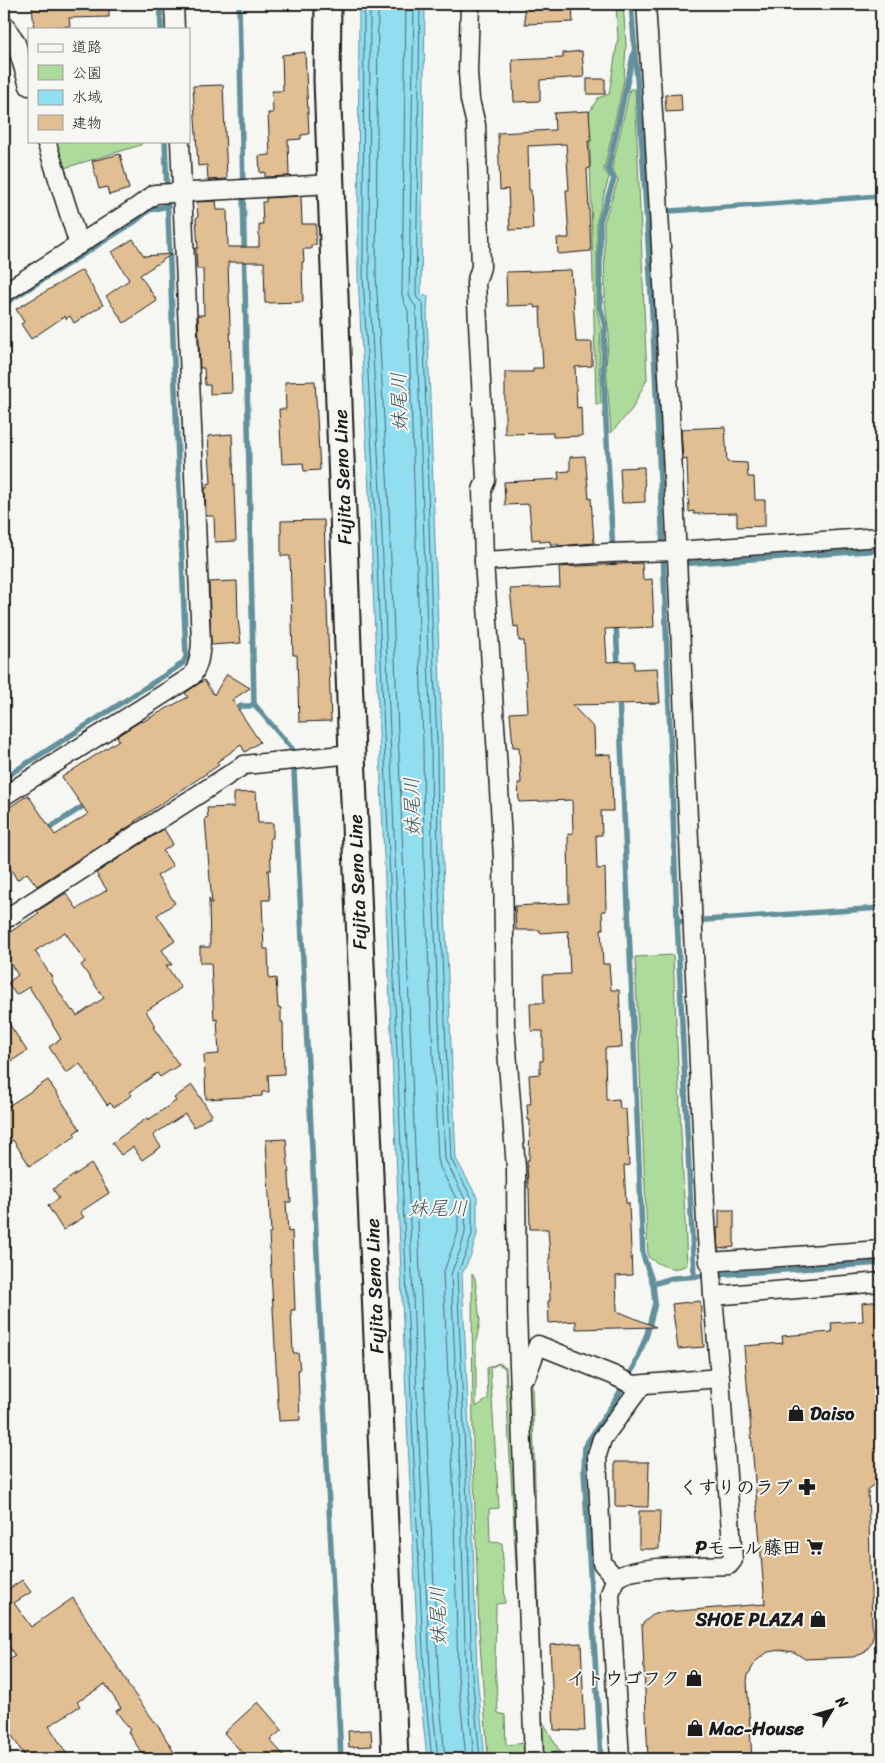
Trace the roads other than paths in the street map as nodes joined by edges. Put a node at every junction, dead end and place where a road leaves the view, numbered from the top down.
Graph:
1 (174, 4) edge
2 (328, 4) edge
3 (470, 4) edge
4 (646, 4) edge
5 (4, 24) edge
6 (175, 28) edge
7 (28, 83) edge
8 (46, 142) edge
9 (180, 142) edge
10 (331, 184) junction
11 (172, 192) junction
12 (79, 245) junction
13 (4, 292) edge
14 (881, 537) edge
15 (671, 556) junction
16 (484, 561) junction
17 (352, 754) junction
18 (4, 796) edge
19 (4, 920) edge
20 (881, 1250) edge
21 (712, 1278) junction
22 (881, 1282) edge
23 (517, 1313) junction
24 (538, 1345) junction
25 (720, 1378) junction
26 (520, 1379) junction
27 (637, 1385) junction
28 (616, 1579) junction
29 (395, 1759) edge
30 (534, 1759) edge
31 (620, 1759) edge

1 - 6 street
2 - 10 main road, Fujita Seno Line
3 - 16 street
4 - 15 street
5 - 7 street
8 - 12 street
9 - 11 street
10 - 11 street
10 - 17 main road, Fujita Seno Line
11 - 12 street
11 - 18 street
12 - 13 street
14 - 15 street
15 - 16 street
15 - 21 street
16 - 23 street
17 - 19 street
17 - 29 main road, Fujita Seno Line
20 - 21 street
21 - 22 street
21 - 25 street
23 - 24 street
23 - 26 street
24 - 26 street
24 - 27 street
25 - 27 street
25 - 28 street
26 - 30 street
27 - 28 street
28 - 31 street

